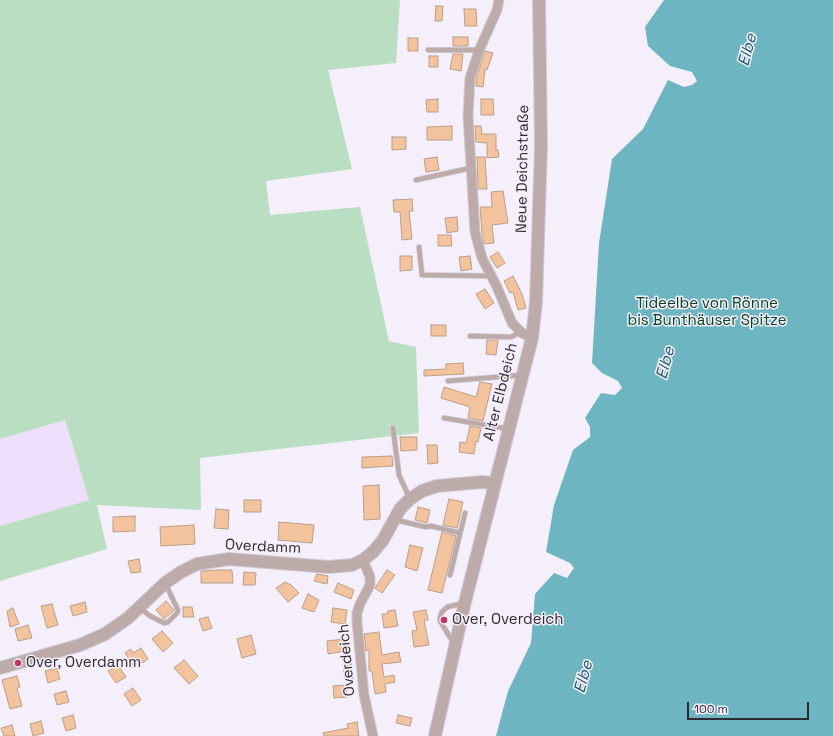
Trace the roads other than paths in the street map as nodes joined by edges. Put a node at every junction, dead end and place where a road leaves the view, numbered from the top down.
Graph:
1 (498, 0) edge
2 (539, 0) edge
3 (428, 50) dead end
4 (479, 50) junction
5 (471, 168) junction
6 (416, 180) dead end
7 (419, 247) dead end
8 (492, 276) junction
9 (521, 332) junction
10 (470, 336) dead end
11 (532, 338) junction
12 (522, 375) junction
13 (448, 381) dead end
14 (444, 418) dead end
15 (393, 428) dead end
16 (508, 429) junction
17 (494, 483) junction
18 (410, 499) junction
19 (465, 513) dead end
20 (394, 519) junction
21 (460, 532) junction
22 (363, 560) junction
23 (450, 575) dead end
24 (165, 583) junction
25 (465, 602) junction
26 (140, 608) junction
27 (456, 646) junction
28 (0, 668) edge
29 (373, 736) edge
30 (434, 736) edge

1 - 4 street, Alter Elbdeich
2 - 11 street, Neue Deichstraße
3 - 4 lane
4 - 5 street, Alter Elbdeich
5 - 6 lane
5 - 8 street, Alter Elbdeich
7 - 8 lane
8 - 9 street, Alter Elbdeich
9 - 10 lane
9 - 11 street, Alter Elbdeich
11 - 12 street, Alter Elbdeich
12 - 13 lane
12 - 16 street, Alter Elbdeich
14 - 16 lane
15 - 18 lane
16 - 17 street, Alter Elbdeich
17 - 18 street, Overdamm
17 - 25 street, Alter Elbdeich
18 - 20 street, Overdamm
19 - 21 lane
20 - 21 lane
20 - 22 street, Overdamm
21 - 23 lane
22 - 24 street, Overdamm
22 - 29 street, Overdeich
24 - 26 street, Overdamm
24 - 26 lane
25 - 27 street, Alter Elbdeich
25 - 27 lane
26 - 28 street, Overdamm
27 - 30 street, Alter Elbdeich

